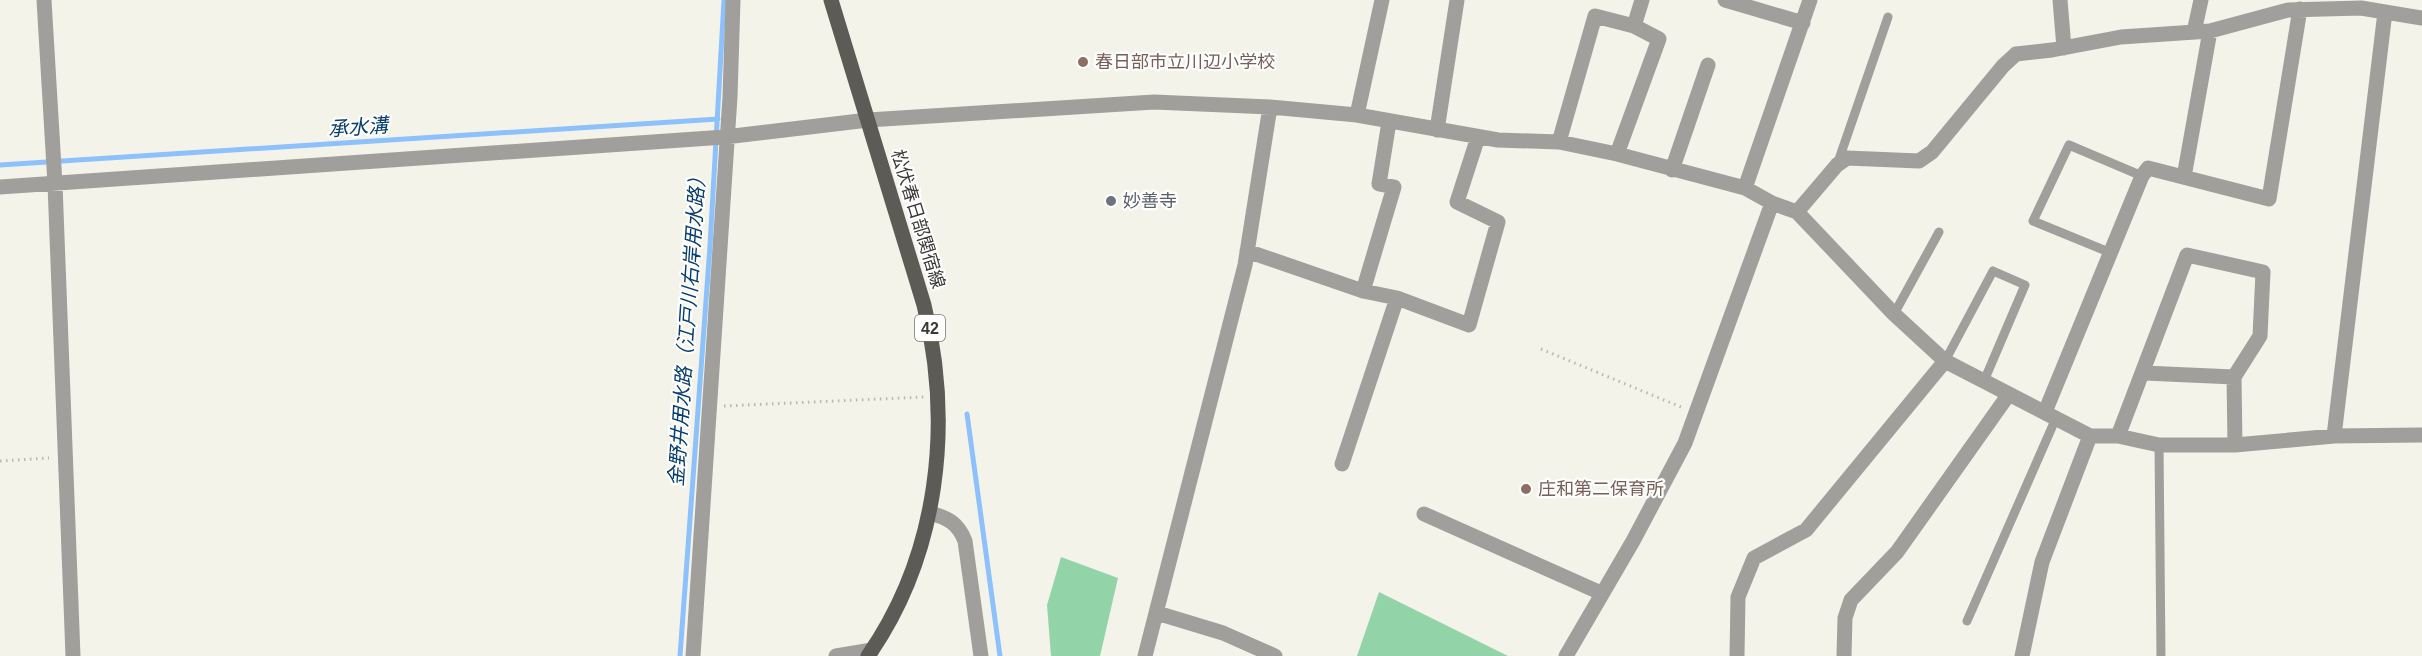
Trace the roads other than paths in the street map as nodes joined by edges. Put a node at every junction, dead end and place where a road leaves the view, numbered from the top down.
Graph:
1 (44, 0) edge
2 (733, 0) edge
3 (831, 0) edge
4 (1382, 0) edge
5 (1457, 0) edge
6 (1642, 0) edge
7 (1725, 0) edge
8 (1810, 0) edge
9 (2060, 0) edge
10 (2201, 0) edge
11 (2329, 4) edge
12 (2361, 4) edge
13 (2271, 8) edge
14 (2300, 9) junction
15 (2385, 12) junction
16 (1888, 16) dead end
17 (2422, 18) edge
18 (1803, 23) junction
19 (1634, 26) junction
20 (2210, 31) junction
21 (2194, 32) junction
22 (2064, 48) junction
23 (1708, 65) dead end
24 (1270, 107) junction
25 (1357, 115) junction
26 (868, 120) junction
27 (1389, 122) junction
28 (1437, 130) junction
29 (725, 137) junction
30 (1478, 137) junction
31 (1559, 142) junction
32 (1617, 154) junction
33 (1837, 165) junction
34 (1672, 170) junction
35 (2142, 176) junction
36 (2184, 177) junction
37 (55, 184) junction
38 (0, 187) edge
39 (1745, 188) junction
40 (1772, 203) junction
41 (1797, 212) junction
42 (1940, 232) dead end
43 (1247, 251) junction
44 (2111, 253) junction
45 (1363, 291) junction
46 (1397, 298) junction
47 (1894, 314) junction
48 (1945, 361) junction
49 (2144, 373) junction
50 (2234, 377) junction
51 (1984, 381) junction
52 (2009, 394) junction
53 (2051, 415) junction
54 (2422, 435) edge
55 (2090, 436) junction
56 (2118, 436) junction
57 (2334, 436) junction
58 (2159, 445) junction
59 (2235, 445) junction
60 (1342, 464) dead end
61 (930, 513) junction
62 (1424, 514) dead end
63 (1601, 593) junction
64 (1156, 614) junction
65 (1967, 621) dead end
66 (870, 653) edge
67 (74, 656) edge
68 (693, 656) edge
69 (836, 656) edge
70 (981, 656) edge
71 (1145, 656) edge
72 (1275, 656) edge
73 (1566, 656) edge
74 (1737, 656) edge
75 (1844, 656) edge
76 (2022, 656) edge
77 (2161, 656) edge

1 - 37 street
2 - 29 street
3 - 26 main road, 松伏春日部関宿線 / 42
4 - 25 street
5 - 28 street
6 - 19 street
7 - 18 street
8 - 18 street
9 - 22 street
10 - 21 street
11 - 12 street
11 - 14 street
12 - 15 street
13 - 14 street
13 - 20 street
14 - 36 street
15 - 17 street
15 - 57 street
16 - 33 lane
18 - 39 street
19 - 31 street
19 - 32 street
20 - 21 street
20 - 36 street
21 - 22 street
22 - 33 street
23 - 34 street
24 - 25 street
24 - 26 street
24 - 43 street
25 - 27 street
26 - 29 street
26 - 61 main road, 松伏春日部関宿線 / 42
27 - 28 street
27 - 45 street
28 - 30 street
29 - 37 street
29 - 68 street
30 - 31 street
30 - 46 street
31 - 32 street
32 - 34 street
33 - 41 street
34 - 39 street
35 - 36 street
35 - 44 street
35 - 44 lane
37 - 38 street
37 - 67 street
39 - 40 street
40 - 41 street
40 - 63 street
41 - 47 street
42 - 47 lane
43 - 45 street
43 - 64 street
44 - 53 street
45 - 46 street
46 - 60 street
47 - 48 street
48 - 51 street
48 - 51 lane
48 - 74 street
49 - 50 street
49 - 50 street
49 - 56 street
50 - 59 street
51 - 52 street
52 - 53 street
52 - 75 street
53 - 55 street
53 - 65 lane
54 - 57 street
55 - 56 street
55 - 76 street
56 - 58 street
57 - 59 street
58 - 59 street
58 - 77 lane
61 - 66 main road, 松伏春日部関宿線 / 42
61 - 70 street
62 - 63 street
63 - 73 street
64 - 71 street
64 - 72 street
66 - 69 street

